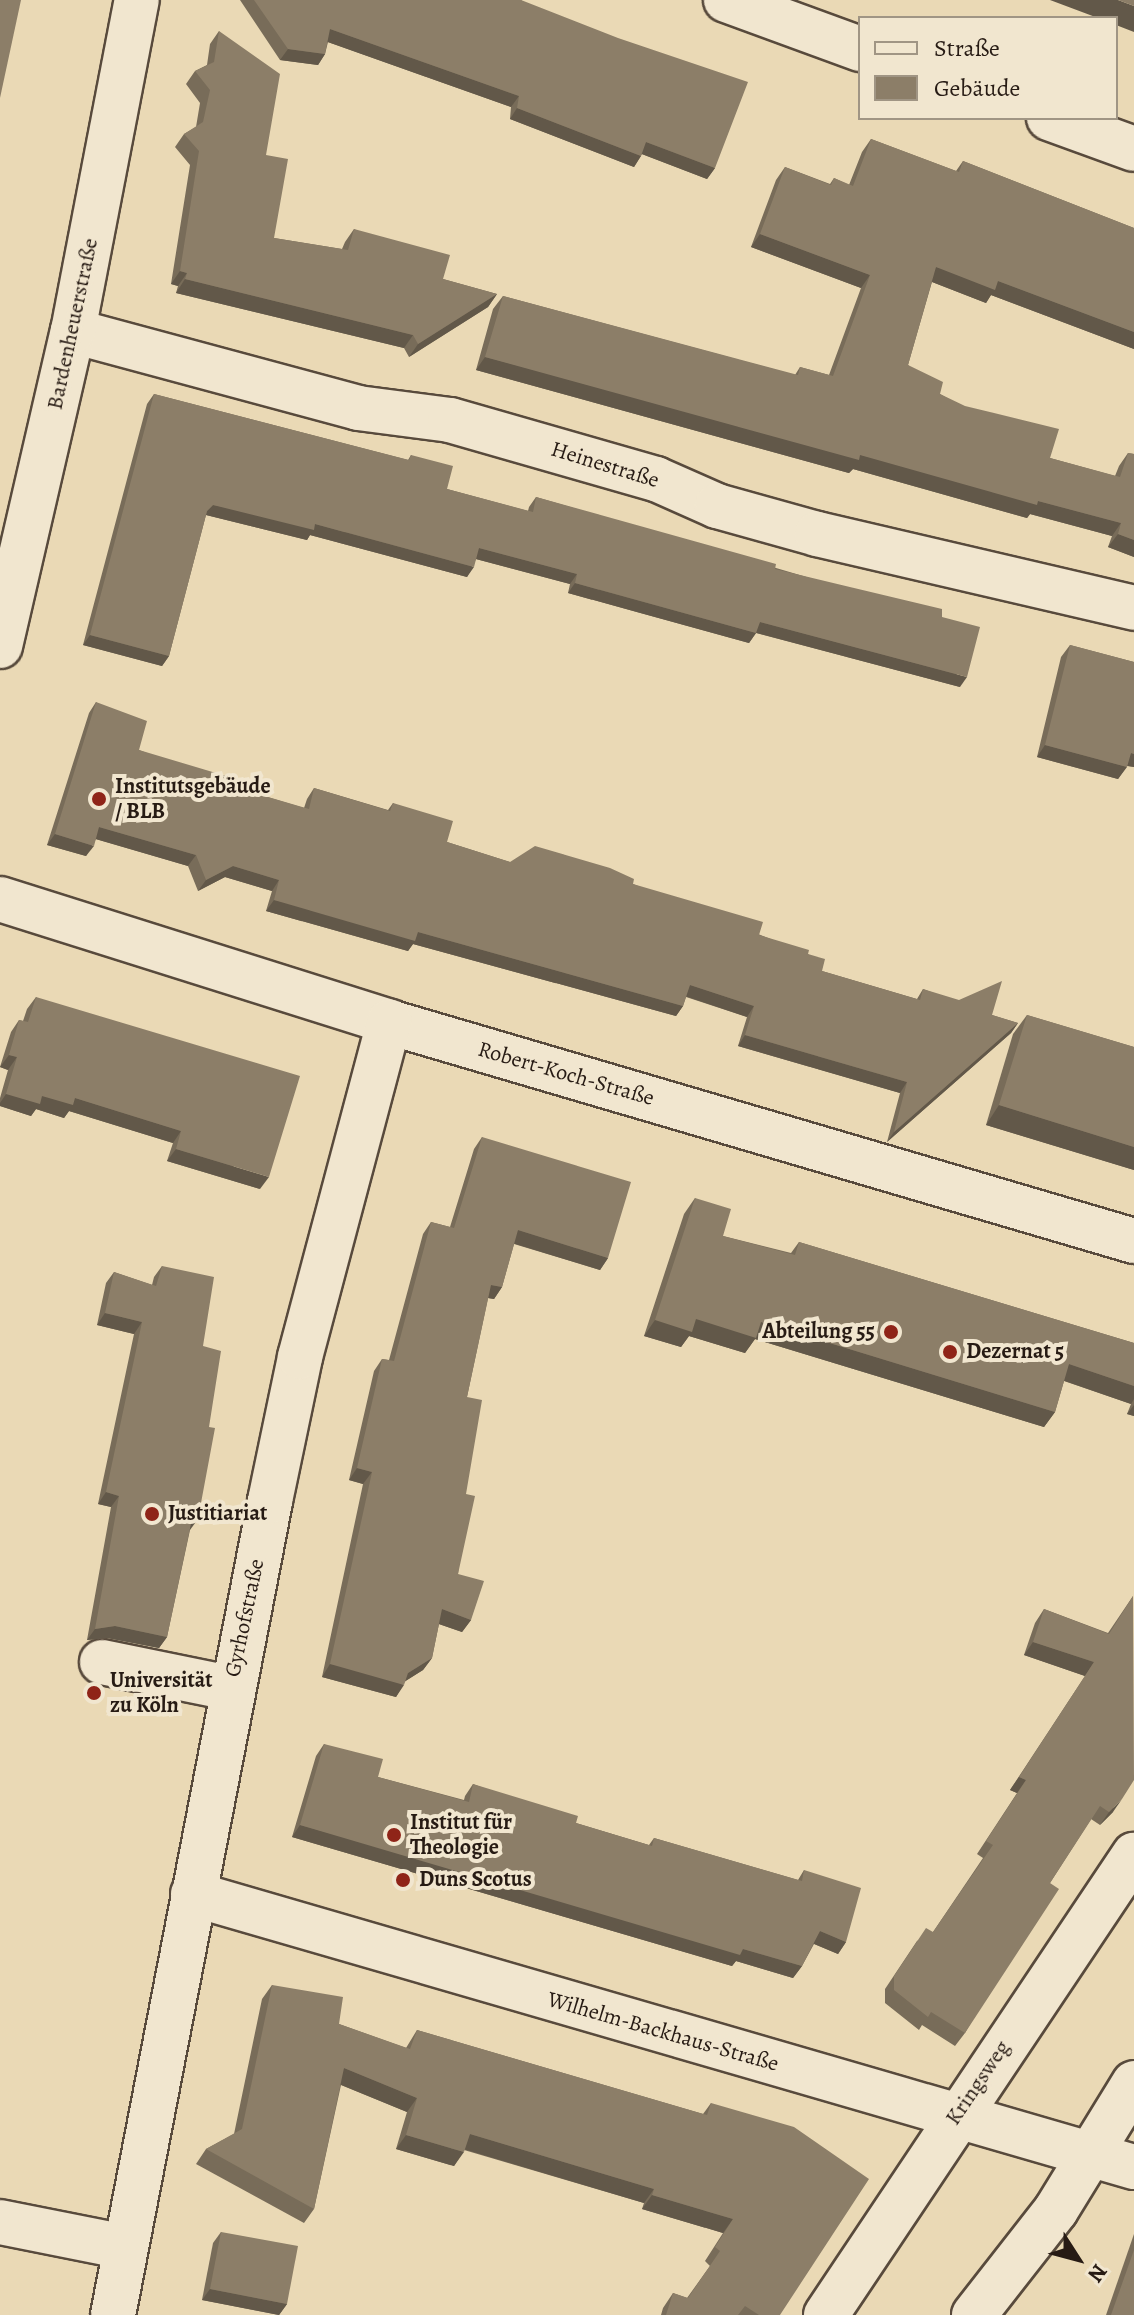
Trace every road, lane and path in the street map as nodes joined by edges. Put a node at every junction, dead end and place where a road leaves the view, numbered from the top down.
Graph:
1 (137, 0) edge
2 (726, 0) edge
3 (858, 48) edge
4 (1054, 120) edge
5 (1134, 149) edge
6 (73, 331) junction
7 (1134, 608) edge
8 (0, 646) edge
9 (0, 899) edge
10 (389, 1022) junction
11 (1134, 1241) edge
12 (102, 1662) dead end
13 (230, 1688) junction
14 (1134, 1855) edge
15 (193, 1894) junction
16 (1134, 2083) edge
17 (954, 2118) junction
18 (1090, 2157) junction
19 (1134, 2167) edge
20 (0, 2222) edge
21 (125, 2247) junction
22 (113, 2315) edge
23 (826, 2315) edge
24 (974, 2315) edge

1 - 6 street, Bardenheuerstraße
2 - 3 street
4 - 5 street
6 - 7 street, Heinestraße
6 - 8 street, Bardenheuerstraße
9 - 10 street, Robert-Koch-Straße
10 - 11 street, Robert-Koch-Straße
10 - 13 street, Gyrhofstraße
12 - 13 street
13 - 15 street, Gyrhofstraße
14 - 17 street, Kringsweg
15 - 17 street, Wilhelm-Backhaus-Straße
15 - 21 street, Gyrhofstraße
16 - 18 street
17 - 18 street, Wilhelm-Backhaus-Straße
17 - 23 street, Kringsweg
18 - 19 street, Wilhelm-Backhaus-Straße
18 - 24 street
20 - 21 street
21 - 22 street, Gyrhofstraße

